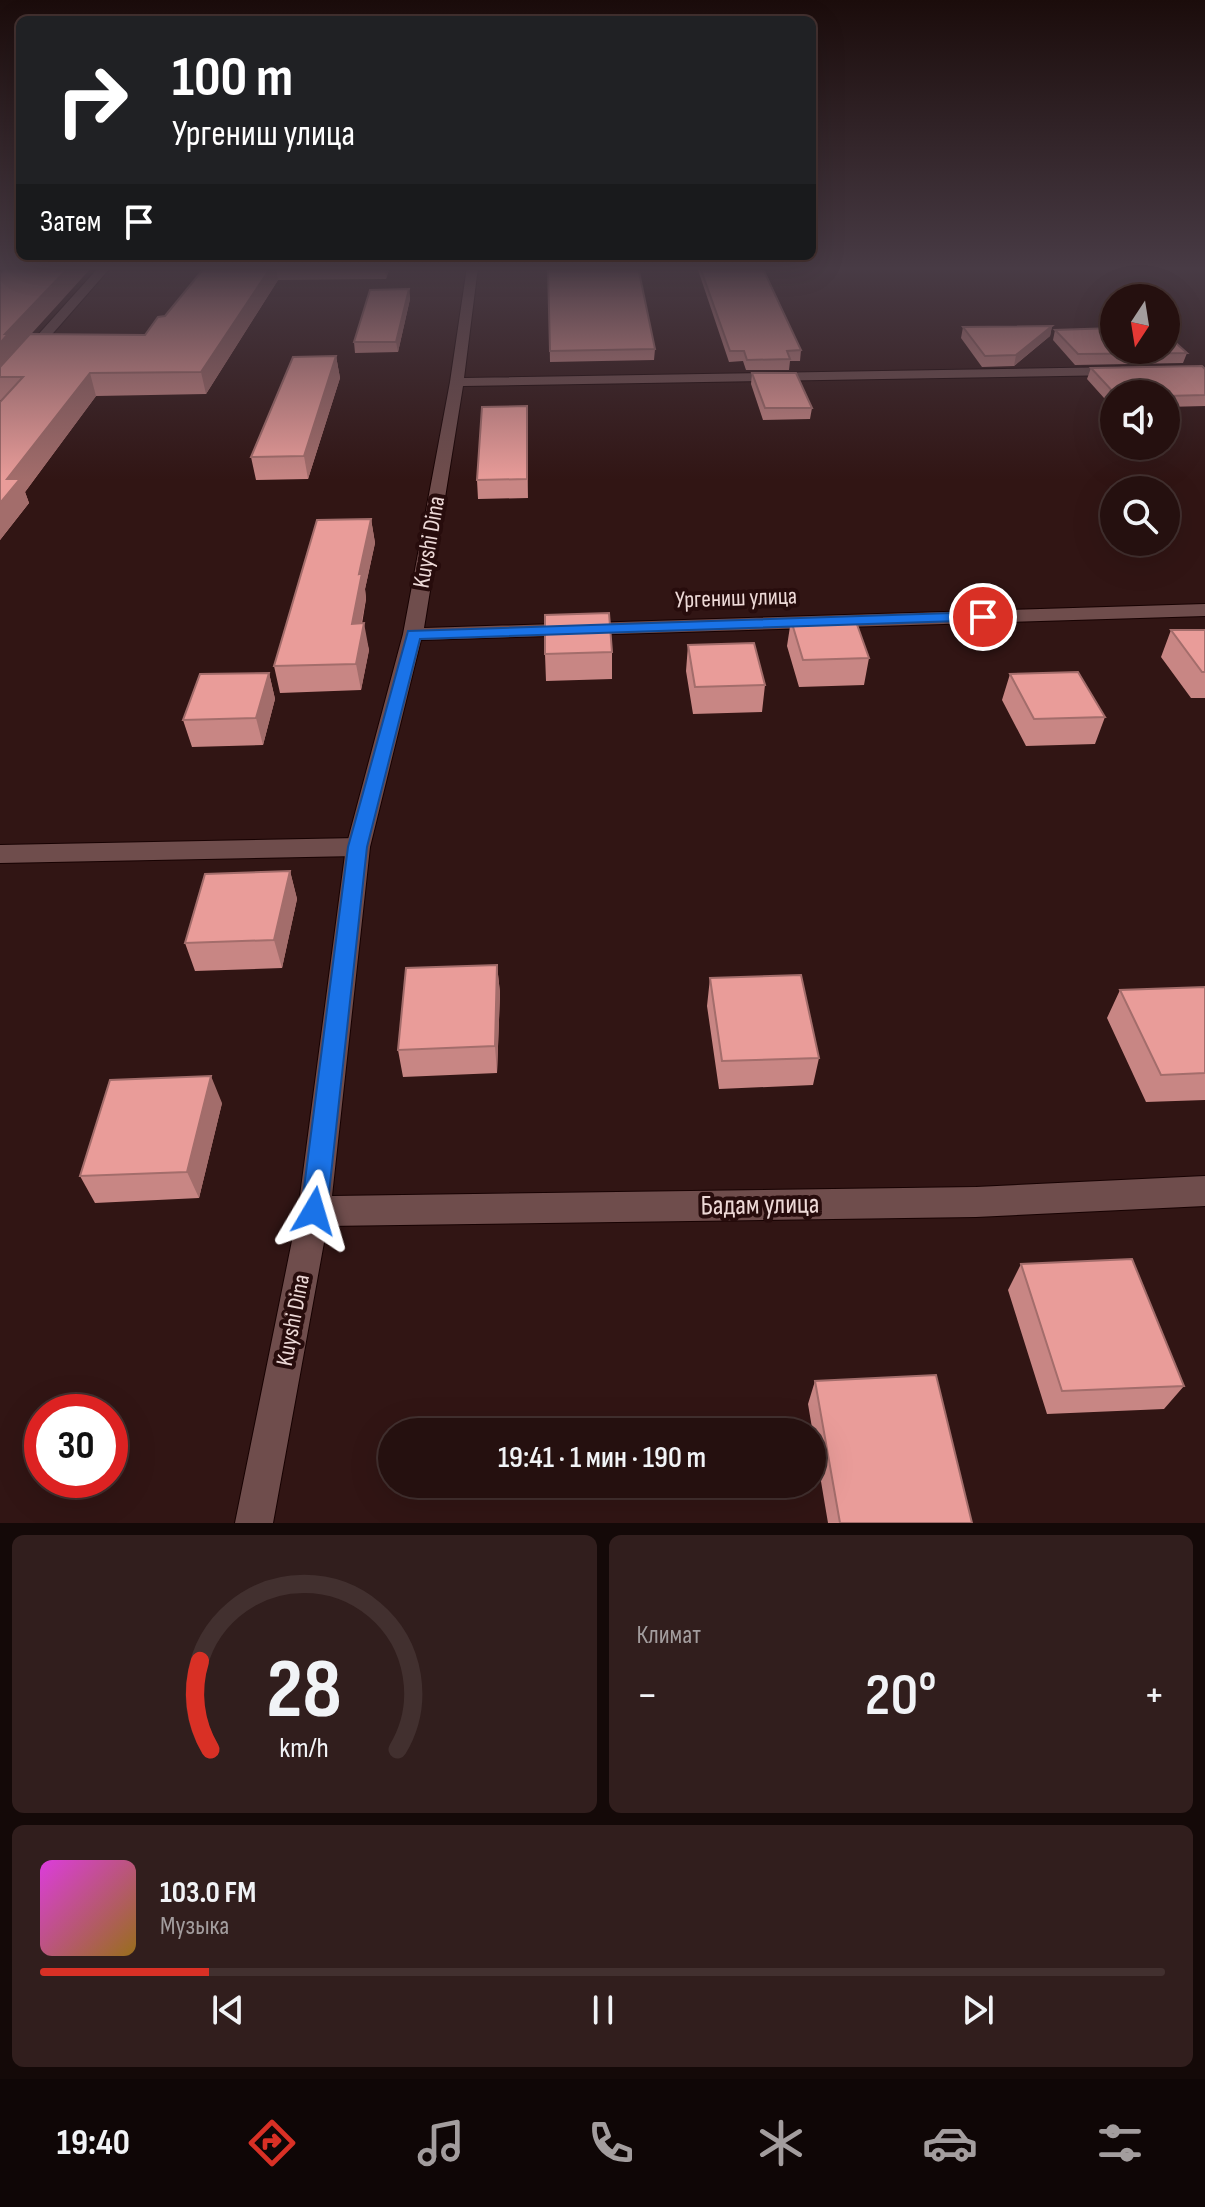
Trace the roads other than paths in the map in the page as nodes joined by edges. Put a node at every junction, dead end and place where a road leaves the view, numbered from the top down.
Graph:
1 (42, 338) edge
2 (463, 338) edge
3 (1141, 371) edge
4 (457, 382) junction
5 (0, 385) edge
6 (1205, 610) edge
7 (413, 634) junction
8 (358, 847) junction
9 (0, 854) edge
10 (1205, 1191) edge
11 (314, 1211) junction
12 (254, 1523) edge

1 - 5 street
2 - 4 street, Kuyshi Dina
3 - 4 street
4 - 7 street, Kuyshi Dina
6 - 7 street, Ургениш улица
7 - 8 street, Kuyshi Dina
8 - 9 street
8 - 11 street, Kuyshi Dina
10 - 11 street, Бадам улица
11 - 12 street, Kuyshi Dina

